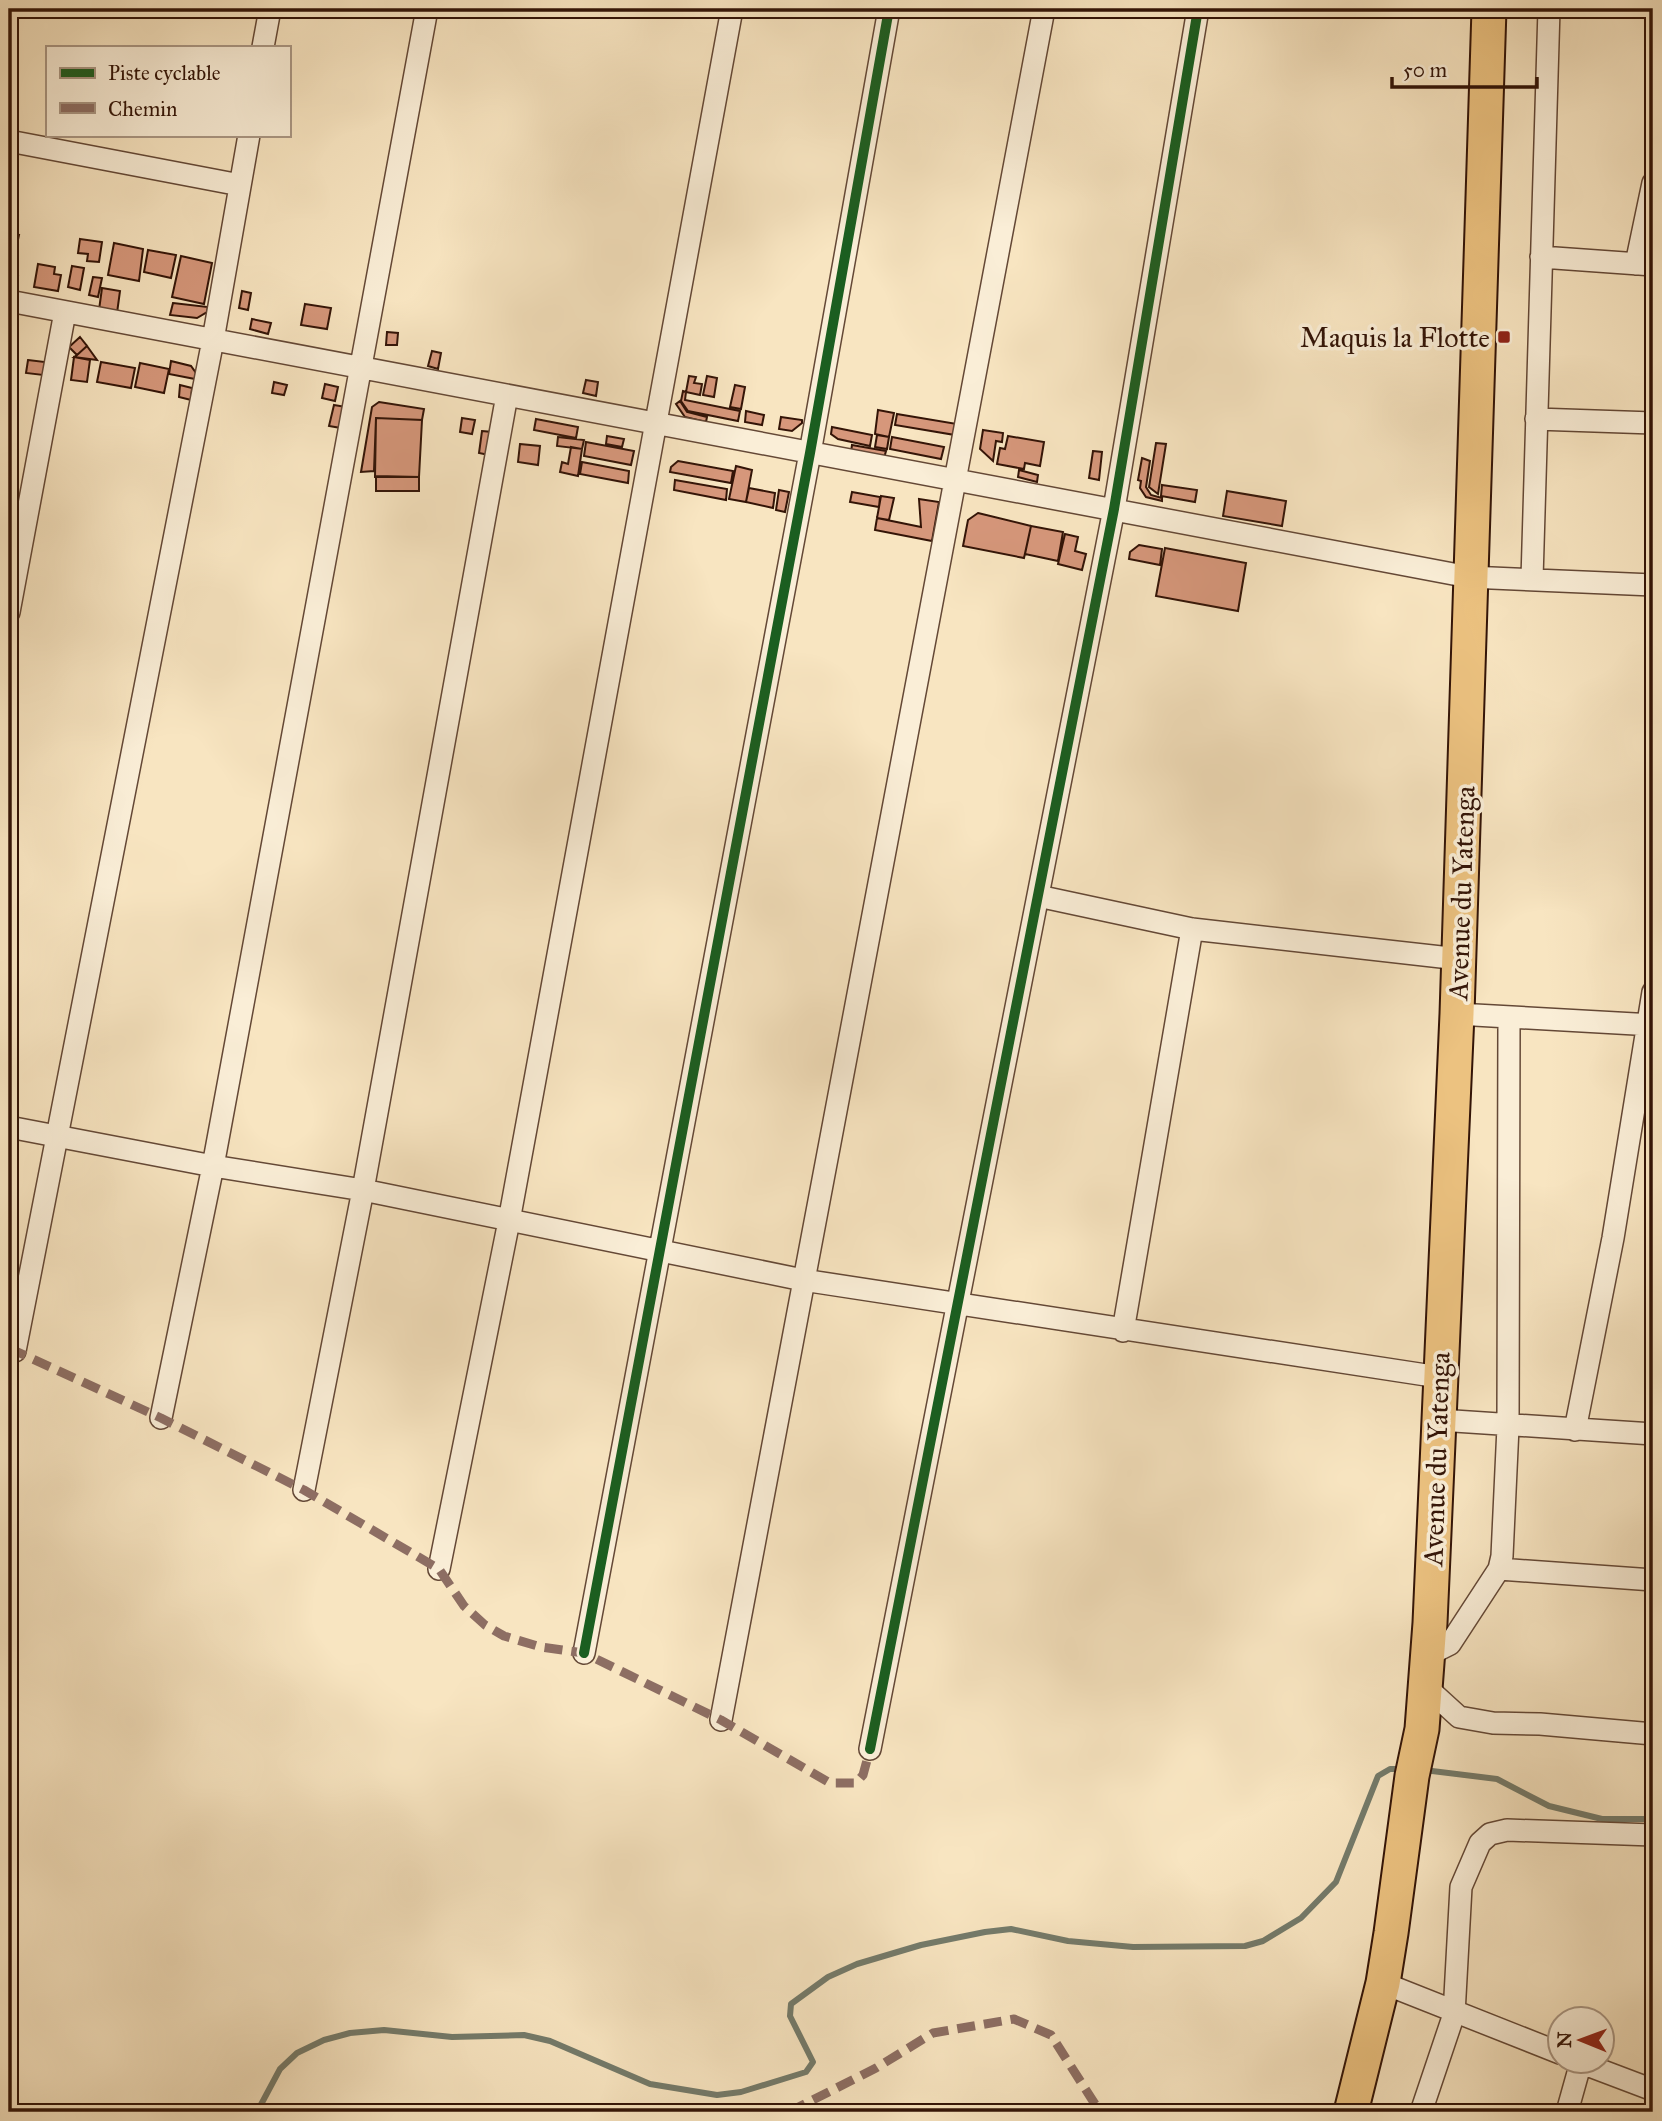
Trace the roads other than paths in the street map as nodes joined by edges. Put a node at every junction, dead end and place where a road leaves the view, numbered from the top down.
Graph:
1 (270, 9) edge
2 (428, 9) edge
3 (732, 9) edge
4 (889, 9) edge
5 (1044, 9) edge
6 (1198, 9) edge
7 (1489, 9) edge
8 (1549, 9) edge
9 (263, 46) edge
10 (249, 136) edge
11 (9, 141) edge
12 (1653, 183) edge
13 (240, 185) junction
14 (1541, 257) junction
15 (1644, 265) edge
16 (9, 301) edge
17 (65, 312) junction
18 (213, 340) junction
19 (360, 367) junction
20 (508, 395) junction
21 (1536, 419) junction
22 (656, 423) junction
23 (1653, 423) edge
24 (810, 453) junction
25 (955, 479) junction
26 (1114, 509) junction
27 (1469, 577) junction
28 (1532, 579) junction
29 (1653, 585) edge
30 (9, 612) edge
31 (1038, 895) junction
32 (1192, 929) junction
33 (1459, 959) junction
34 (1653, 992) edge
35 (1457, 1014) junction
36 (1509, 1019) junction
37 (1650, 1025) edge
38 (9, 1127) edge
39 (60, 1135) junction
40 (214, 1166) junction
41 (363, 1190) junction
42 (509, 1221) junction
43 (659, 1251) junction
44 (803, 1280) junction
45 (957, 1305) junction
46 (1123, 1331) junction
47 (15, 1351) dead end
48 (1438, 1377) junction
49 (161, 1418) dead end
50 (1439, 1420) junction
51 (1508, 1427) junction
52 (1575, 1430) junction
53 (1653, 1434) edge
54 (304, 1490) dead end
55 (439, 1569) dead end
56 (1499, 1569) junction
57 (1653, 1580) edge
58 (1430, 1623) junction
59 (584, 1653) dead end
60 (1425, 1686) junction
61 (721, 1720) dead end
62 (1653, 1734) edge
63 (870, 1749) dead end
64 (1653, 1835) edge
65 (1383, 1983) junction
66 (1454, 2014) junction
67 (1546, 2048) edge
68 (1616, 2075) edge
69 (1576, 2076) edge
70 (1653, 2088) edge
71 (1351, 2112) edge
72 (1421, 2112) edge
73 (1567, 2112) edge

1 - 9 street
2 - 19 street
3 - 22 street
4 - 24 street
5 - 25 street
6 - 26 street
7 - 27 main road, Avenue du Yatenga
8 - 14 street
10 - 13 street
11 - 13 street
12 - 15 street
13 - 18 street
14 - 15 street
14 - 21 street
16 - 17 street
17 - 18 street
17 - 30 street
18 - 19 street
18 - 39 street
19 - 20 street
19 - 40 street
20 - 22 street
20 - 41 street
21 - 23 street
21 - 28 street
22 - 24 street
22 - 42 street
24 - 25 street
24 - 43 street
25 - 26 street
25 - 44 street
26 - 27 street
26 - 31 street
27 - 28 street
27 - 33 main road, Avenue du Yatenga
28 - 29 street
31 - 32 street
31 - 45 street
32 - 33 street
32 - 46 street
33 - 35 main road, Avenue du Yatenga
34 - 37 street
35 - 36 street
35 - 48 main road, Avenue du Yatenga
36 - 37 street
36 - 51 street
37 - 52 street
38 - 39 street
39 - 40 street
39 - 47 street
40 - 41 street
40 - 49 street
41 - 42 street
41 - 54 street
42 - 43 street
42 - 55 street
43 - 44 street
43 - 59 street
44 - 45 street
44 - 61 street
45 - 46 street
45 - 63 street
46 - 48 street
48 - 50 main road, Avenue du Yatenga
50 - 51 street
50 - 58 main road, Avenue du Yatenga
51 - 52 street
51 - 56 street
52 - 53 street
56 - 57 street
56 - 58 street
58 - 60 main road, Avenue du Yatenga
60 - 62 street
60 - 65 main road, Avenue du Yatenga
64 - 66 street
65 - 66 street
65 - 71 main road, Avenue du Yatenga
66 - 67 street
66 - 72 street
68 - 70 street
69 - 73 street

